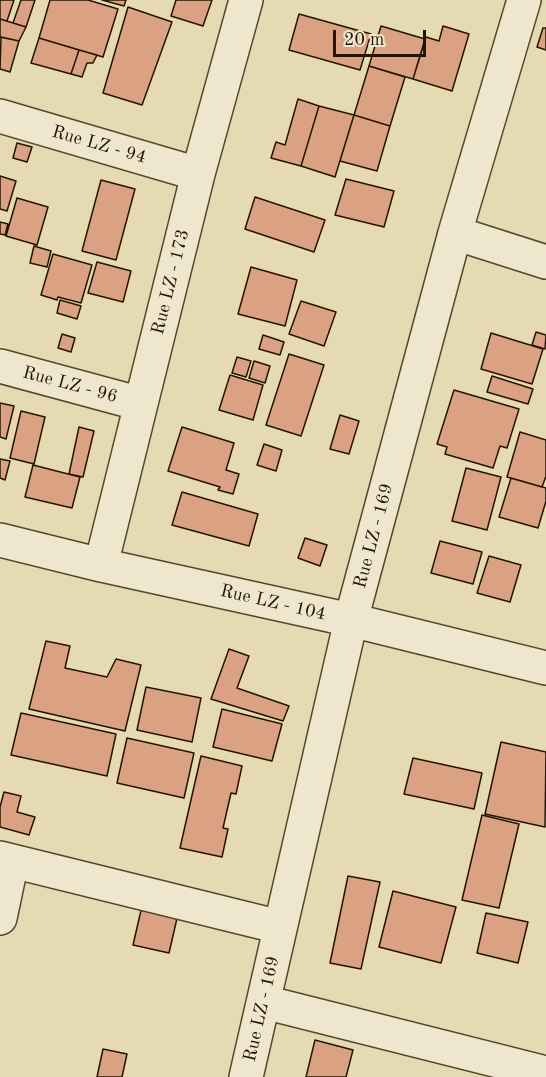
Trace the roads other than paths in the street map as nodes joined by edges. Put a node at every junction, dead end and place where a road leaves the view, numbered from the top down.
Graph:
1 (246, 0) edge
2 (524, 0) edge
3 (0, 116) edge
4 (198, 174) junction
5 (455, 233) junction
6 (546, 262) edge
7 (0, 366) edge
8 (141, 404) junction
9 (0, 540) edge
10 (101, 565) junction
11 (351, 620) junction
12 (546, 668) edge
13 (6, 860) edge
14 (0, 918) edge
15 (280, 927) junction
16 (264, 1002) junction
17 (546, 1073) edge
18 (246, 1077) edge

1 - 4 street, Rue LZ - 173
2 - 5 street, Rue LZ - 169
3 - 4 street, Rue LZ - 94
4 - 8 street, Rue LZ - 173
5 - 6 street
5 - 11 street, Rue LZ - 169
7 - 8 street, Rue LZ - 96
8 - 10 street, Rue LZ - 173
9 - 10 street, Rue LZ - 104
10 - 11 street, Rue LZ - 104
11 - 12 street, Rue LZ - 104
11 - 15 street, Rue LZ - 169
13 - 14 street
13 - 15 street
15 - 16 street, Rue LZ - 169
16 - 17 street
16 - 18 street, Rue LZ - 169

